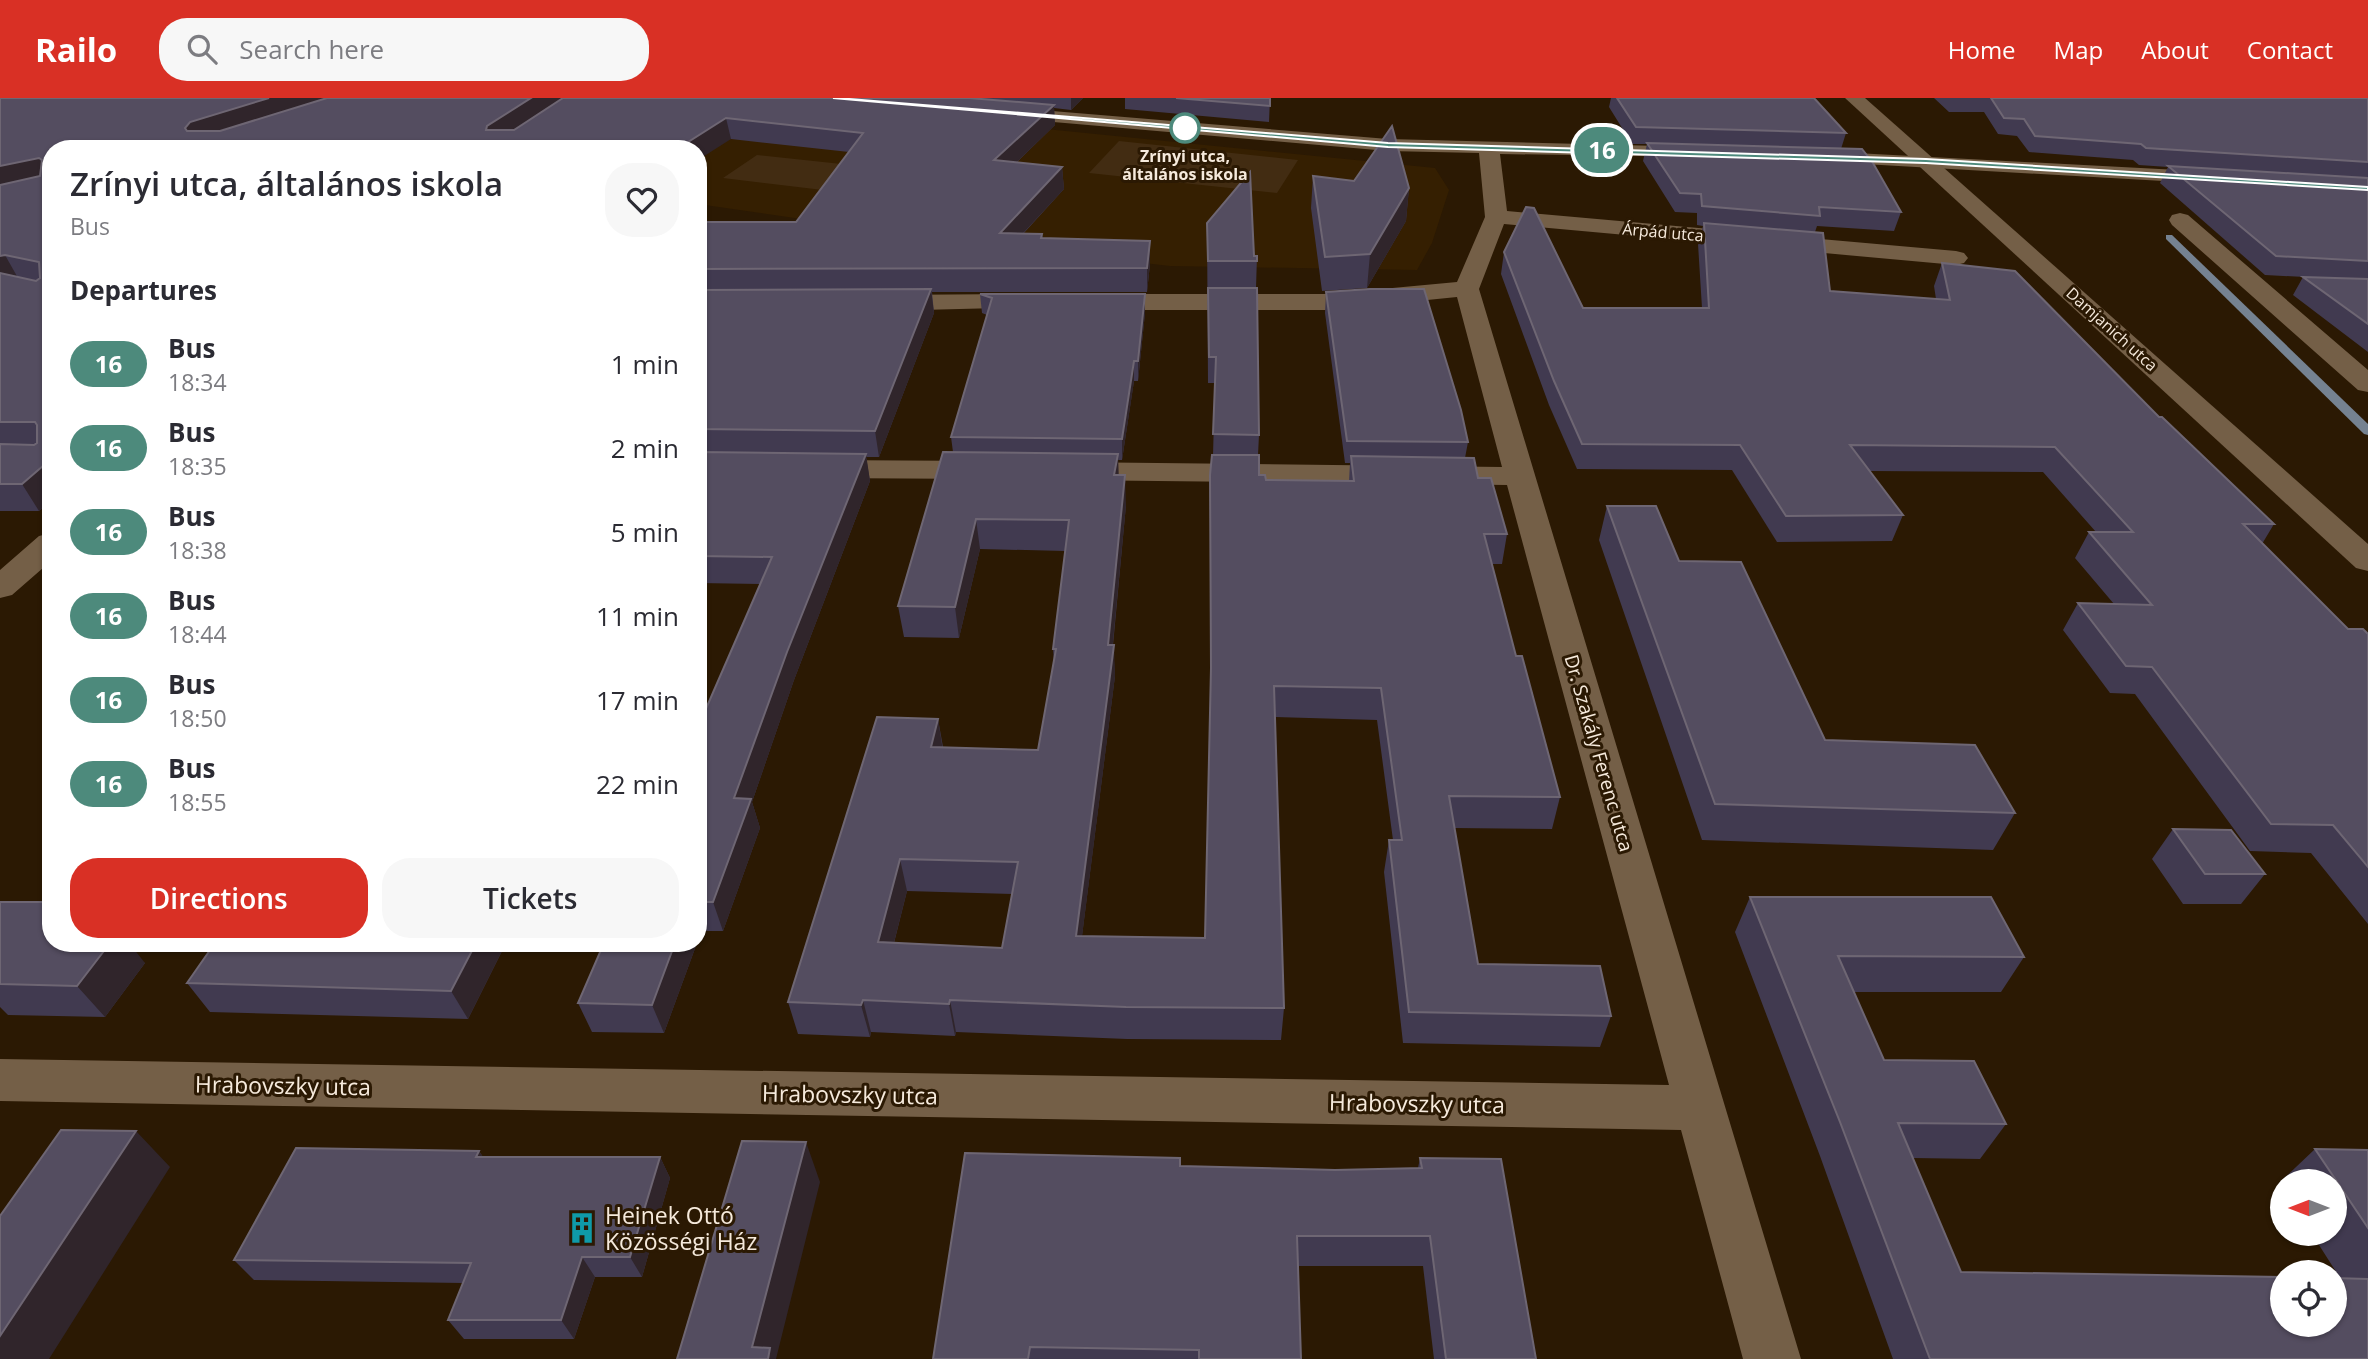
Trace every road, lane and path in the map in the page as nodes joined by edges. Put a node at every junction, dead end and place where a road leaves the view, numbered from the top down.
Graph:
1 (1854, 98) edge
2 (984, 111) edge
3 (1489, 148) junction
4 (1716, 153) edge
5 (1795, 156) edge
6 (1926, 161) junction
7 (2235, 180) edge
8 (1496, 217) junction
9 (2180, 219) dead end
10 (1956, 258) dead end
11 (2255, 284) junction
12 (2292, 285) dead end
13 (1467, 289) junction
14 (852, 303) edge
15 (2368, 384) edge
16 (796, 468) edge
17 (1519, 476) junction
18 (42, 551) edge
19 (2368, 561) edge
20 (0, 588) edge
21 (0, 1080) edge
22 (1700, 1108) junction
23 (1772, 1359) edge

1 - 6 street, Damjanich utca
2 - 3 street
3 - 4 street
3 - 8 street
5 - 6 street
6 - 7 street
6 - 19 street, Damjanich utca
8 - 10 street, Árpád utca
8 - 13 street
9 - 11 street
11 - 12 street
11 - 15 street
13 - 14 street
13 - 17 street, Dr. Szakály Ferenc utca
16 - 17 street
17 - 22 street, Dr. Szakály Ferenc utca
18 - 20 street
21 - 22 street, Hrabovszky utca
22 - 23 street, Dr. Szakály Ferenc utca

